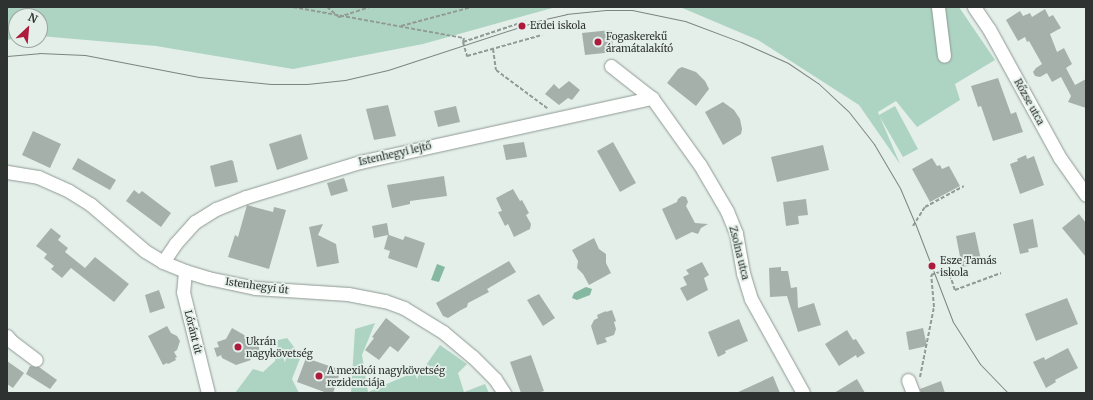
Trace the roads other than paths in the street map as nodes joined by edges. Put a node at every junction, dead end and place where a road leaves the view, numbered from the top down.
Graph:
1 (938, 7) edge
2 (974, 7) edge
3 (944, 56) dead end
4 (611, 66) dead end
5 (652, 98) junction
6 (7, 172) edge
7 (1086, 195) edge
8 (163, 262) junction
9 (185, 271) junction
10 (7, 336) edge
11 (36, 360) dead end
12 (914, 380) road end
13 (208, 393) edge
14 (504, 393) edge
15 (803, 393) edge
16 (913, 393) edge

1 - 3 street
2 - 7 street, Rőzse utca
4 - 5 street, Zsolna utca
5 - 8 street, Istenhegyi lejtő
5 - 15 street, Zsolna utca
6 - 8 street, Istenhegyi út
8 - 9 street, Istenhegyi út
9 - 13 street, Lóránt út
9 - 14 street, Istenhegyi út
10 - 11 street
12 - 16 street

